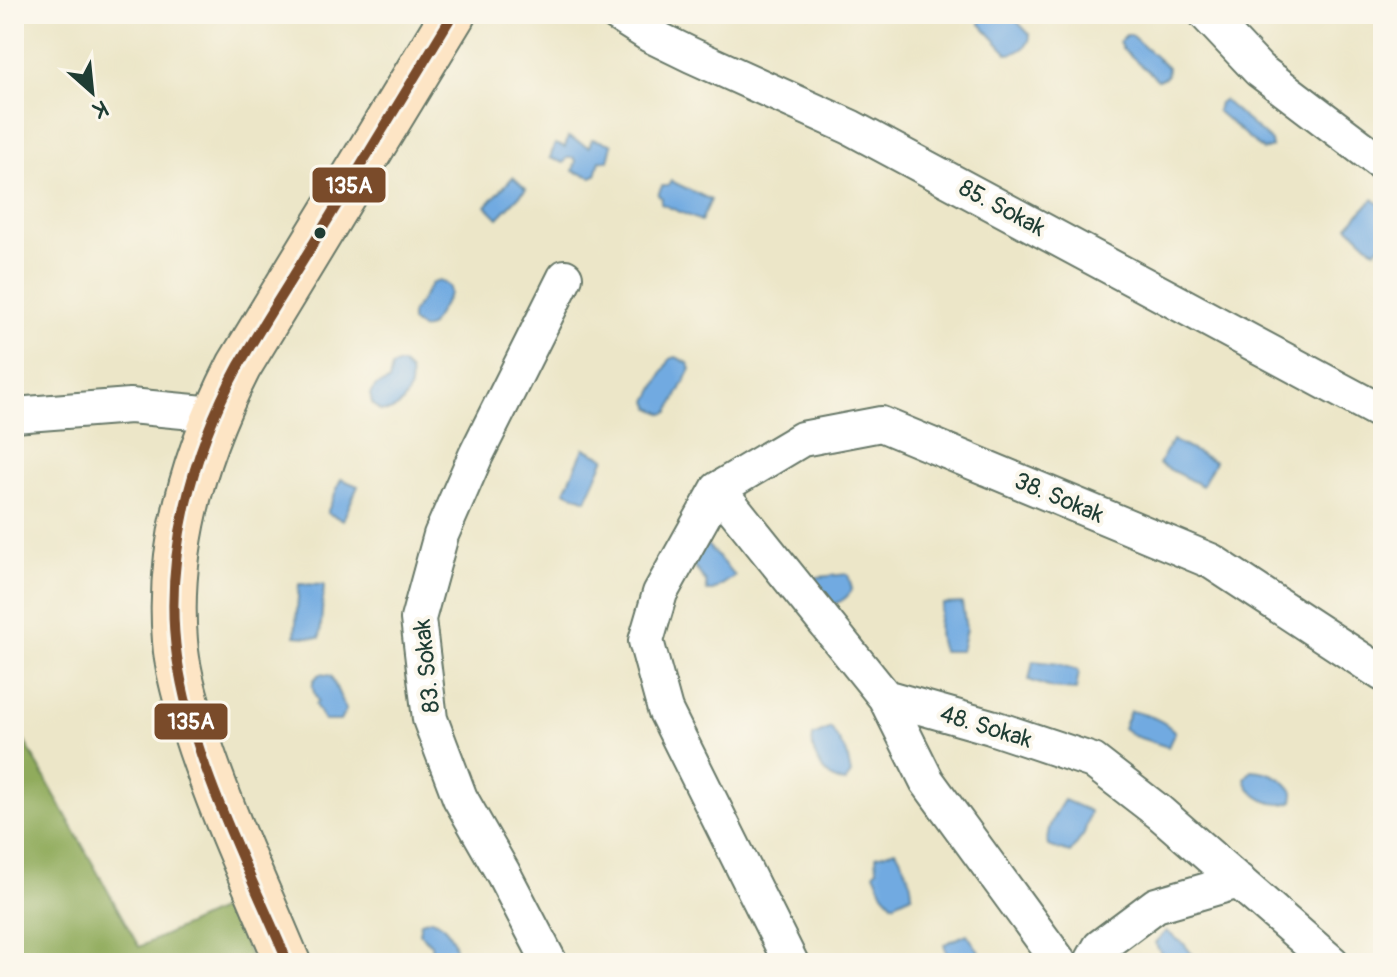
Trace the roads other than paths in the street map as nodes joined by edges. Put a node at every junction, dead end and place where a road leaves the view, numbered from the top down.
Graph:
1 (453, 14) edge
2 (617, 14) edge
3 (1206, 14) edge
4 (1383, 164) edge
5 (565, 277) dead end
6 (1383, 413) edge
7 (215, 414) junction
8 (14, 415) edge
9 (718, 489) junction
10 (1383, 674) edge
11 (885, 697) junction
12 (1239, 881) junction
13 (288, 963) edge
14 (550, 963) edge
15 (791, 963) edge
16 (1060, 963) edge
17 (1091, 963) edge
18 (1332, 963) edge

1 - 7 main road
2 - 6 street, 85. Sokak
3 - 4 street
5 - 14 street, 83. Sokak
7 - 8 street
7 - 13 main road
9 - 10 street, 38. Sokak
9 - 11 street
9 - 15 street
11 - 12 street, 48. Sokak
11 - 16 street, 48. Sokak
12 - 17 street
12 - 18 street, 48. Sokak

